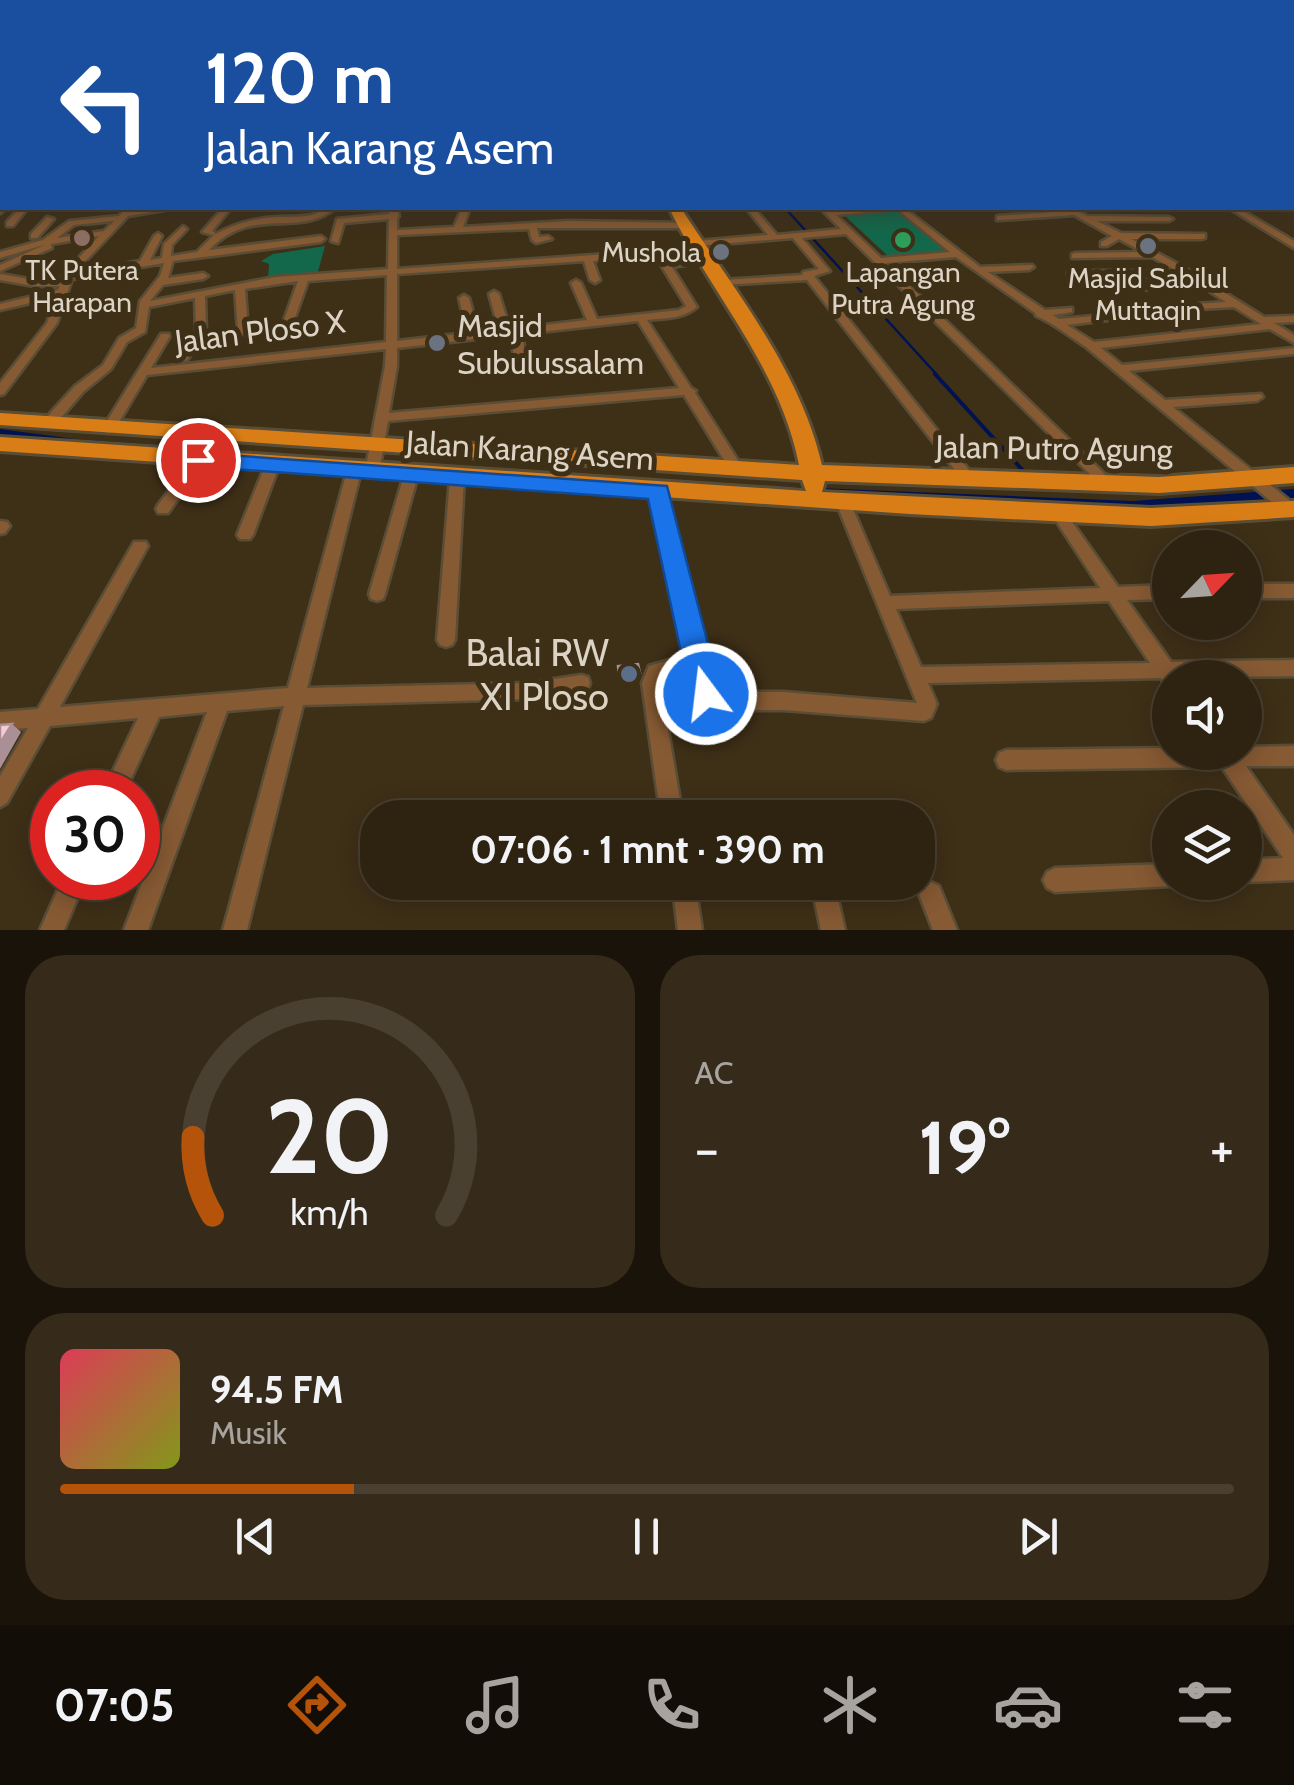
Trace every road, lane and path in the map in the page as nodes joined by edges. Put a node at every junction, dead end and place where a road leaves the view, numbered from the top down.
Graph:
1 (22, 210) edge
2 (153, 210) edge
3 (225, 210) edge
4 (329, 210) edge
5 (465, 210) edge
6 (676, 210) edge
7 (752, 210) edge
8 (827, 210) edge
9 (902, 210) edge
10 (1236, 210) edge
11 (394, 212) edge
12 (125, 213) edge
13 (1072, 213) edge
14 (1000, 218) dead end
15 (50, 219) dead end
16 (1169, 219) dead end
17 (248, 222) junction
18 (10, 224) dead end
19 (686, 225) junction
20 (532, 226) junction
21 (1100, 228) junction
22 (1133, 228) dead end
23 (183, 229) dead end
24 (458, 229) junction
25 (849, 231) junction
26 (218, 233) junction
27 (392, 233) junction
28 (804, 235) junction
29 (34, 236) junction
30 (102, 236) junction
31 (158, 236) dead end
32 (1118, 236) junction
33 (1202, 236) dead end
34 (774, 237) junction
35 (49, 239) junction
36 (321, 240) dead end
37 (548, 240) dead end
38 (335, 241) dead end
39 (1104, 244) dead end
40 (1294, 245) edge
41 (218, 252) junction
42 (703, 252) junction
43 (3, 253) edge
44 (200, 254) junction
45 (956, 254) junction
46 (1156, 255) junction
47 (622, 256) dead end
48 (1075, 256) dead end
49 (588, 259) junction
50 (168, 261) junction
51 (880, 262) junction
52 (143, 265) junction
53 (1029, 267) dead end
54 (0, 268) edge
55 (978, 270) junction
56 (390, 273) junction
57 (806, 274) junction
58 (1071, 274) dead end
59 (1188, 274) junction
60 (204, 276) dead end
61 (0, 277) edge
62 (304, 278) junction
63 (595, 280) dead end
64 (162, 282) junction
65 (576, 283) dead end
66 (723, 283) junction
67 (1203, 283) junction
68 (63, 284) junction
69 (240, 286) junction
70 (1135, 287) dead end
71 (200, 294) junction
72 (494, 294) dead end
73 (464, 298) dead end
74 (1236, 304) junction
75 (144, 306) junction
76 (0, 307) edge
77 (1068, 310) dead end
78 (1150, 310) dead end
79 (1040, 314) junction
80 (1124, 316) dead end
81 (642, 318) junction
82 (1294, 319) edge
83 (594, 323) junction
84 (1054, 323) junction
85 (1267, 323) junction
86 (243, 331) dead end
87 (511, 331) junction
88 (473, 334) junction
89 (165, 336) dead end
90 (283, 337) dead end
91 (1294, 340) edge
92 (390, 343) junction
93 (1090, 346) junction
94 (1294, 351) edge
95 (183, 358) dead end
96 (521, 366) dead end
97 (1119, 369) junction
98 (144, 372) junction
99 (0, 391) edge
100 (690, 391) junction
101 (1257, 397) dead end
102 (1161, 404) junction
103 (384, 417) junction
104 (0, 419) edge
105 (48, 424) junction
106 (108, 429) junction
107 (155, 433) junction
108 (0, 444) edge
109 (135, 454) junction
110 (198, 460) junction
111 (372, 462) junction
112 (272, 466) junction
113 (737, 470) junction
114 (412, 475) junction
115 (1294, 475) edge
116 (458, 478) junction
117 (970, 480) junction
118 (1255, 480) junction
119 (1108, 484) junction
120 (815, 486) junction
121 (658, 491) junction
122 (843, 502) junction
123 (163, 508) dead end
124 (1290, 508) edge
125 (1058, 512) junction
126 (245, 534) dead end
127 (140, 546) dead end
128 (1294, 590) edge
129 (1262, 591) edge
130 (1152, 592) edge
131 (1114, 593) junction
132 (377, 594) dead end
133 (884, 603) junction
134 (446, 640) dead end
135 (696, 660) junction
136 (1159, 660) edge
137 (1294, 668) edge
138 (1262, 669) edge
139 (1152, 673) edge
140 (914, 675) junction
141 (580, 684) dead end
142 (295, 697) junction
143 (220, 703) junction
144 (153, 708) junction
145 (42, 720) junction
146 (0, 721) edge
147 (1262, 755) edge
148 (1152, 756) edge
149 (1294, 756) edge
150 (1006, 760) dead end
151 (124, 770) edge
152 (1237, 770) edge
153 (0, 796) edge
154 (669, 800) edge
155 (1294, 854) edge
156 (1294, 869) edge
157 (1262, 870) edge
158 (1152, 875) edge
159 (1055, 880) dead end
160 (66, 900) edge
161 (685, 900) edge
162 (826, 900) edge
163 (933, 900) edge
164 (52, 930) edge
165 (136, 930) edge
166 (235, 930) edge
167 (690, 930) edge
168 (833, 930) edge
169 (945, 930) edge

1 - 18 street
2 - 12 street
3 - 26 street
4 - 17 street
5 - 24 street
6 - 19 main road
7 - 34 street
8 - 25 street
9 - 45 street
10 - 40 street
11 - 27 street
11 - 38 street
12 - 30 street
12 - 35 street
13 - 14 street
13 - 16 street
13 - 21 street
15 - 29 street
17 - 26 street
17 - 41 street
19 - 20 street
19 - 42 main road
20 - 24 street
20 - 37 street
21 - 22 street
21 - 32 street
23 - 50 street
24 - 27 street
25 - 28 street
25 - 51 street
26 - 44 street
27 - 56 street
28 - 34 street
28 - 57 street
29 - 35 street
29 - 43 street
30 - 35 street
30 - 54 street
30 - 68 street
31 - 52 street
32 - 33 street
32 - 39 street
32 - 46 street
34 - 42 street
35 - 43 street
36 - 41 street
41 - 44 street
42 - 66 main road
42 - 81 street, Jalan Ploso X
44 - 50 street
45 - 51 street
45 - 55 street
46 - 48 street
46 - 59 street
47 - 49 street
49 - 56 street
49 - 63 street
50 - 52 street
50 - 64 street
51 - 119 street
52 - 68 street
53 - 55 street
55 - 79 street
56 - 62 street
56 - 92 street
57 - 66 street
57 - 117 street
58 - 59 street
59 - 67 street
60 - 64 street
61 - 68 street
62 - 69 street
62 - 90 street
64 - 75 street
65 - 83 street
66 - 120 main road
67 - 70 street
67 - 74 street
68 - 76 street
68 - 99 street
69 - 71 street
69 - 86 street
71 - 75 street
71 - 95 street
72 - 87 street
73 - 88 street
74 - 78 street
74 - 85 street
75 - 105 street
77 - 79 street
79 - 84 street
80 - 84 street
81 - 83 street, Jalan Ploso X
81 - 100 street
82 - 85 street
83 - 87 street, Jalan Ploso X
84 - 93 street
85 - 91 street
85 - 93 street
87 - 88 street, Jalan Ploso X
87 - 96 street
88 - 92 street, Jalan Ploso X
89 - 98 street
92 - 98 street, Jalan Ploso X
92 - 103 street
93 - 97 street
94 - 97 street
97 - 102 street
98 - 106 street, Jalan Ploso X
100 - 103 street
100 - 113 street
101 - 102 street
102 - 118 street
103 - 111 street
104 - 105 main road, Jalan Karang Asem
105 - 106 main road, Jalan Karang Asem
106 - 107 main road, Jalan Karang Asem
107 - 109 main road
107 - 111 main road, Jalan Karang Asem
108 - 109 main road, Jalan Karang Asem
109 - 110 main road, Jalan Karang Asem
110 - 112 main road, Jalan Karang Asem
110 - 123 street
111 - 112 main road, Jalan Karang Asem
111 - 113 main road, Jalan Karang Asem
111 - 114 main road, Jalan Karang Asem
111 - 142 street
112 - 126 street
113 - 120 main road, Jalan Karang Asem
114 - 116 main road, Jalan Karang Asem
114 - 132 street
115 - 118 main road, Jalan Putro Agung
116 - 121 main road, Jalan Karang Asem
116 - 134 street
117 - 119 main road, Jalan Putro Agung
117 - 120 main road, Jalan Putro Agung
118 - 119 main road, Jalan Putro Agung
118 - 124 street
120 - 121 main road, Jalan Karang Asem
120 - 122 main road, Jalan Putro Agung
121 - 135 street
122 - 125 main road, Jalan Putro Agung
122 - 133 street
124 - 125 main road, Jalan Putro Agung
125 - 131 street
127 - 145 street
128 - 129 street
130 - 131 street
131 - 133 street
131 - 136 street
133 - 140 street
135 - 140 street
135 - 154 street
137 - 138 street
139 - 140 street
141 - 142 street
142 - 143 street
142 - 166 street
143 - 144 street
143 - 165 street
144 - 145 street
144 - 151 street
145 - 146 street
145 - 153 street
147 - 149 street
148 - 150 street
152 - 155 street
156 - 157 street
158 - 159 street
160 - 164 street
161 - 167 street
162 - 168 street
163 - 169 street

